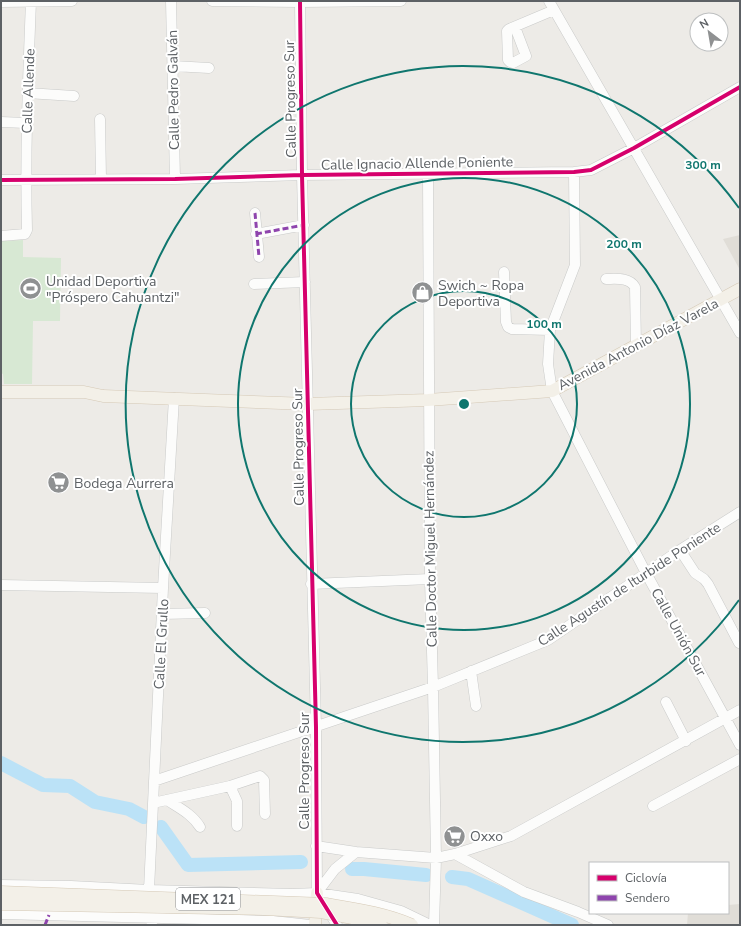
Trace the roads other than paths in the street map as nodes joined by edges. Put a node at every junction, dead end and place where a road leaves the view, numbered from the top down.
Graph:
1 (31, 1) edge
2 (72, 1) edge
3 (171, 1) edge
4 (212, 1) edge
5 (401, 1) edge
6 (1, 2) edge
7 (300, 2) edge
8 (552, 5) edge
9 (515, 27) dead end
10 (173, 66) junction
11 (208, 68) dead end
12 (740, 87) edge
13 (27, 93) junction
14 (74, 96) dead end
15 (100, 119) dead end
16 (1, 122) edge
17 (26, 123) junction
18 (634, 148) junction
19 (574, 172) junction
20 (428, 174) junction
21 (302, 175) junction
22 (176, 179) junction
23 (1, 180) edge
24 (26, 180) junction
25 (102, 180) junction
26 (255, 213) dead end
27 (304, 225) junction
28 (256, 234) junction
29 (1, 236) edge
30 (259, 257) dead end
31 (504, 272) dead end
32 (606, 279) dead end
33 (305, 282) junction
34 (254, 284) dead end
35 (740, 289) edge
36 (721, 300) junction
37 (550, 330) junction
38 (740, 332) edge
39 (636, 346) junction
40 (552, 391) junction
41 (1, 392) edge
42 (103, 396) junction
43 (174, 398) junction
44 (1, 399) edge
45 (428, 400) junction
46 (308, 404) junction
47 (740, 512) edge
48 (680, 550) junction
49 (646, 573) junction
50 (430, 579) junction
51 (311, 584) junction
52 (1, 585) edge
53 (163, 588) junction
54 (205, 613) dead end
55 (162, 614) junction
56 (739, 643) dead end
57 (471, 671) junction
58 (433, 687) junction
59 (666, 702) dead end
60 (476, 706) dead end
61 (740, 710) edge
62 (726, 718) junction
63 (316, 727) junction
64 (686, 741) junction
65 (740, 745) edge
66 (740, 759) edge
67 (154, 781) junction
68 (230, 786) junction
69 (167, 800) junction
70 (153, 803) junction
71 (654, 806) dead end
72 (265, 814) dead end
73 (237, 826) dead end
74 (200, 827) dead end
75 (316, 846) junction
76 (356, 852) junction
77 (455, 854) junction
78 (436, 858) junction
79 (1, 885) edge
80 (149, 890) junction
81 (1, 892) edge
82 (246, 893) junction
83 (317, 893) junction
84 (292, 894) junction
85 (342, 897) junction
86 (1, 904) edge
87 (303, 906) junction
88 (328, 912) junction
89 (1, 914) edge
90 (246, 920) junction
91 (152, 921) edge
92 (285, 922) junction
93 (310, 925) edge
94 (315, 925) edge
95 (337, 925) edge
96 (381, 925) edge
97 (412, 925) edge
98 (430, 925) edge
99 (434, 925) edge
100 (608, 925) edge

1 - 2 street
1 - 6 street
1 - 13 street, Calle Allende
3 - 10 street, Calle Pedro Galván
4 - 7 street
5 - 7 street
7 - 21 street, Calle Progreso Sur
8 - 9 street
8 - 18 street
10 - 11 street
10 - 22 street, Calle Pedro Galván
12 - 18 street, Calle Ignacio Allende Poniente
13 - 14 street
13 - 17 street, Calle Allende
15 - 25 street
16 - 17 street
17 - 24 street, Calle Allende
18 - 19 street, Calle Ignacio Allende Poniente
18 - 36 street
19 - 20 street, Calle Ignacio Allende Poniente
19 - 37 street, Calle Unión Sur
20 - 21 street, Calle Ignacio Allende Poniente
20 - 45 street, Calle Doctor Miguel Hernández
21 - 22 street, Calle Ignacio Allende Poniente
21 - 27 street, Calle Progreso Sur
22 - 25 street, Calle Ignacio Allende Poniente
23 - 24 street, Calle Ignacio Allende Poniente
24 - 25 street, Calle Ignacio Allende Poniente
24 - 29 street, Calle Allende
26 - 28 street
27 - 28 street
27 - 33 street, Calle Progreso Sur
28 - 30 street
31 - 37 street
32 - 39 street
33 - 34 street
33 - 46 street, Calle Progreso Sur
35 - 36 main road, Avenida Antonio Díaz Varela
36 - 38 street
36 - 39 main road, Avenida Antonio Díaz Varela
37 - 40 street, Calle Unión Sur
39 - 40 main road, Avenida Antonio Díaz Varela
40 - 45 main road, Avenida Antonio Díaz Varela
40 - 49 street, Calle Unión Sur
41 - 42 main road, Avenida Antonio Díaz Varela
42 - 43 main road, Avenida Antonio Díaz Varela
42 - 44 main road, Avenida Antonio Díaz Varela
43 - 46 main road, Avenida Antonio Díaz Varela
43 - 53 street, Calle El Grullo
45 - 46 main road, Avenida Antonio Díaz Varela
45 - 50 street, Calle Doctor Miguel Hernández
46 - 51 street, Calle Progreso Sur
47 - 48 street, Calle Agustín de Iturbide Poniente
48 - 49 street, Calle Agustín de Iturbide Poniente
48 - 56 street
49 - 57 street, Calle Agustín de Iturbide Poniente
49 - 62 street, Calle Unión Sur
50 - 51 street
50 - 58 street, Calle Doctor Miguel Hernández
51 - 63 street, Calle Progreso Sur
52 - 53 street
53 - 55 street, Calle El Grullo
54 - 55 street
55 - 67 street, Calle El Grullo
57 - 58 street, Calle Agustín de Iturbide Poniente
57 - 60 street
58 - 63 street, Calle Agustín de Iturbide Poniente
58 - 78 street, Calle Doctor Miguel Hernández
59 - 64 street
61 - 62 street
62 - 64 street
62 - 65 street, Calle Unión Sur
63 - 67 street, Calle Agustín de Iturbide Poniente
63 - 75 street, Calle Progreso Sur
64 - 77 street
66 - 71 street
67 - 70 street, Calle El Grullo
68 - 69 street
68 - 72 street
68 - 73 street
69 - 70 street
69 - 74 street
70 - 80 street, Calle El Grullo
75 - 76 street
75 - 83 street, Calle Progreso Sur
76 - 78 street
76 - 83 street
77 - 78 street
77 - 100 street
78 - 99 street, Calle Doctor Miguel Hernández
79 - 80 street
80 - 82 street
80 - 91 street, Calle El Grullo
81 - 97 main road, MEX 121, bridge
82 - 84 street
82 - 90 street
83 - 84 street
83 - 85 street
83 - 87 street
83 - 88 street
83 - 94 main road
84 - 87 street
85 - 88 street
85 - 98 street
86 - 96 main road, MEX 121, bridge
87 - 92 street
87 - 94 street
88 - 94 street
88 - 95 street
89 - 91 street
90 - 91 street
90 - 92 street
92 - 93 street

